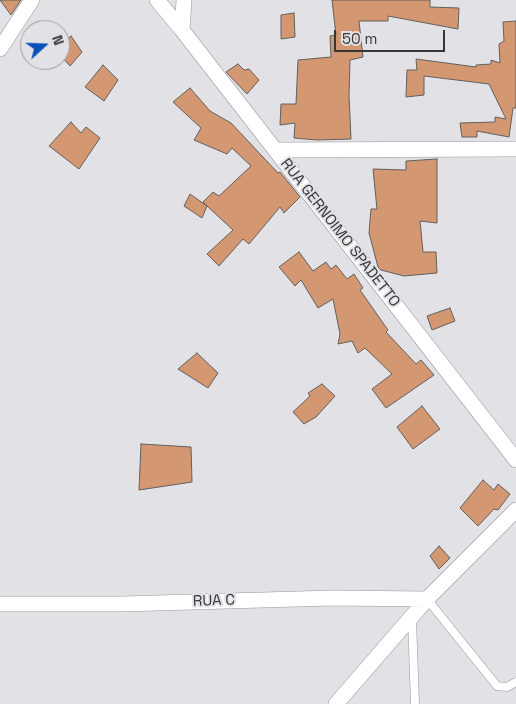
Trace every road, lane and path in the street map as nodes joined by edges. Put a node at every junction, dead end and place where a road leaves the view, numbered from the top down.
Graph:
1 (32, 0) edge
2 (157, 0) edge
3 (184, 0) edge
4 (182, 30) junction
5 (0, 48) edge
6 (516, 149) edge
7 (276, 150) junction
8 (516, 460) edge
9 (516, 510) edge
10 (427, 599) junction
11 (1, 603) edge
12 (412, 617) junction
13 (516, 682) edge
14 (336, 704) edge
15 (415, 704) edge

1 - 5 street
2 - 4 street, RUA GERNOIMO SPADETTO
3 - 4 street
4 - 7 street, RUA GERNOIMO SPADETTO
6 - 7 street
7 - 8 street, RUA GERNOIMO SPADETTO
9 - 10 street
10 - 11 street, RUA C
10 - 12 street
10 - 13 lane
12 - 14 street
12 - 15 lane

